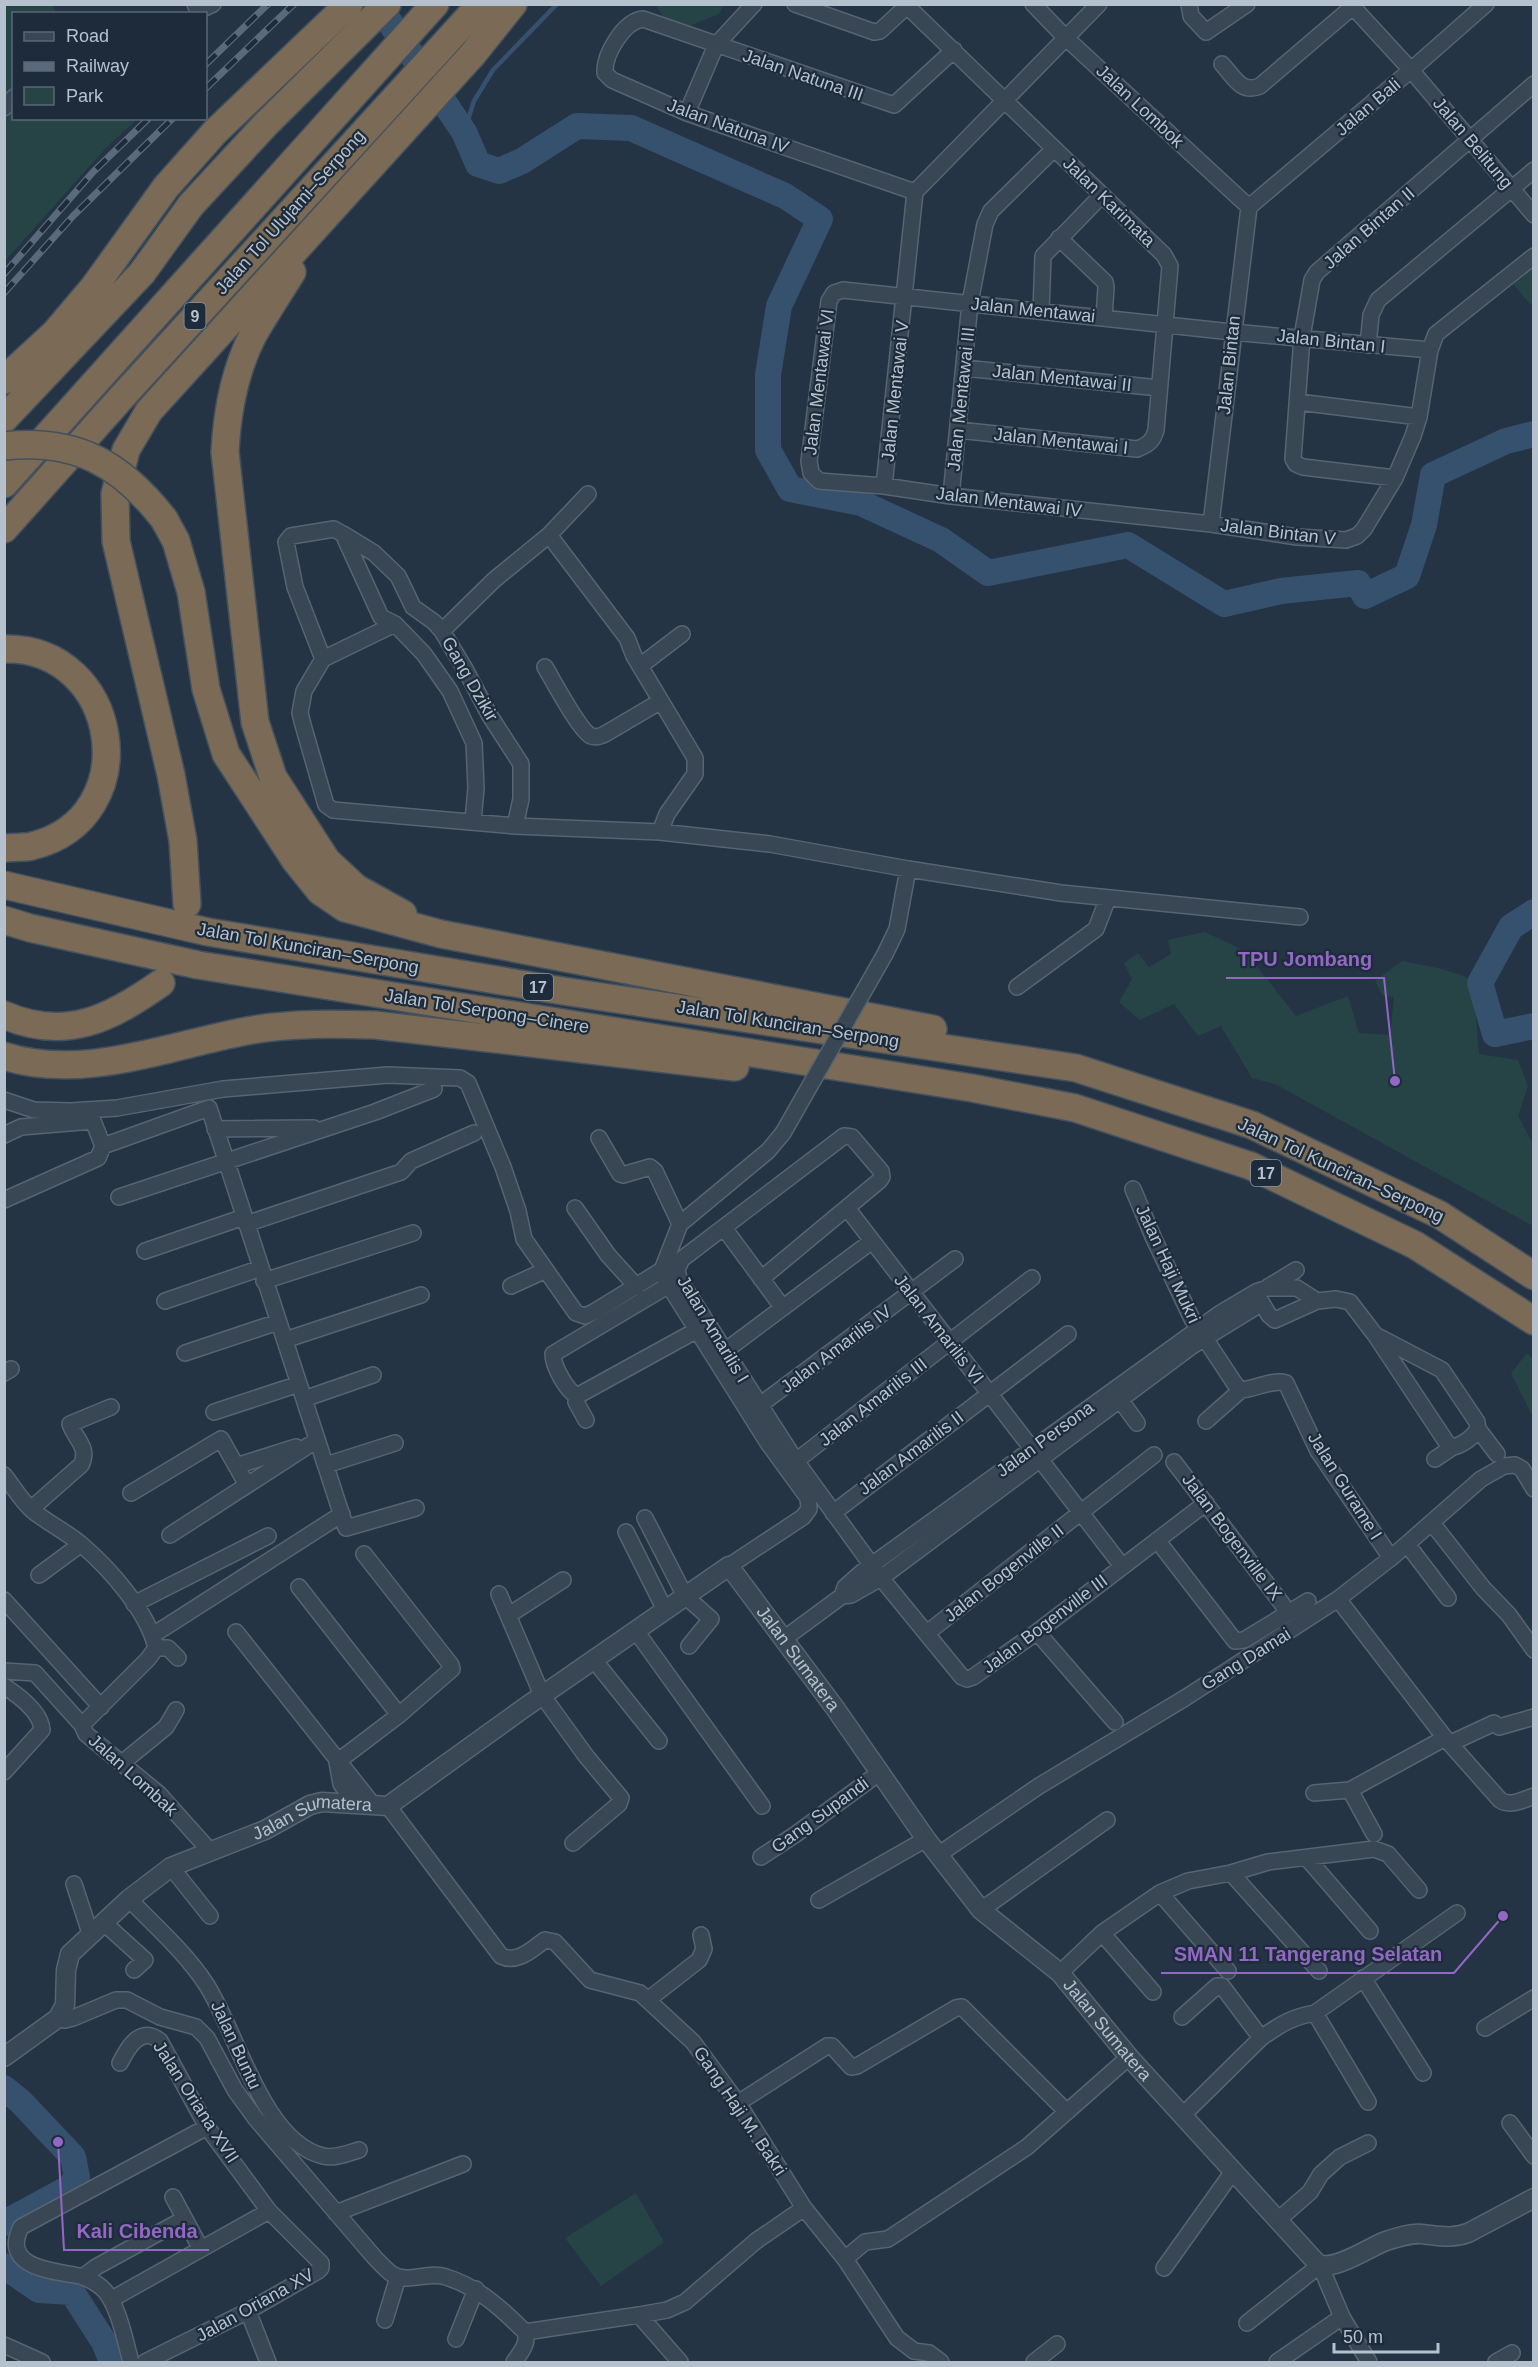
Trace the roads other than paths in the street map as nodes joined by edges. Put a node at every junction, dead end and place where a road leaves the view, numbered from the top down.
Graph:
1 (213, 4) edge
2 (349, 4) edge
3 (387, 4) edge
4 (481, 4) edge
5 (513, 4) edge
6 (754, 4) edge
7 (795, 4) edge
8 (1033, 4) edge
9 (1099, 4) edge
10 (1189, 4) edge
11 (1247, 4) edge
12 (1486, 4) edge
13 (906, 5) edge
14 (1354, 6) edge
15 (196, 8) edge
16 (426, 13) edge
17 (634, 20) joint
18 (1066, 38) junction
19 (716, 45) junction
20 (954, 50) junction
21 (1222, 64) dead end
22 (1412, 70) junction
23 (1533, 84) edge
24 (1004, 99) junction
25 (687, 113) junction
26 (1470, 139) junction
27 (1054, 149) junction
28 (1533, 170) edge
29 (1511, 188) junction
30 (915, 192) junction
31 (1102, 195) junction
32 (1249, 207) junction
33 (1533, 215) edge
34 (323, 219) junction
35 (1059, 238) junction
36 (1533, 256) edge
37 (834, 293) joint
38 (905, 297) junction
39 (970, 303) junction
40 (1041, 311) junction
41 (1104, 318) junction
42 (1166, 324) junction
43 (1232, 332) junction
44 (1302, 336) junction
45 (1368, 345) junction
46 (1430, 350) junction
47 (964, 368) junction
48 (4, 380) edge
49 (1159, 388) junction
50 (1298, 402) junction
51 (1419, 417) junction
52 (4, 419) edge
53 (958, 430) junction
54 (4, 446) edge
55 (811, 473) joint
56 (1395, 478) junction
57 (4, 484) edge
58 (884, 486) junction
59 (588, 494) dead end
60 (951, 496) junction
61 (1211, 524) junction
62 (4, 529) edge
63 (343, 534) junction
64 (549, 534) junction
65 (395, 624) junction
66 (442, 631) junction
67 (682, 634) dead end
68 (4, 649) edge
69 (323, 659) junction
70 (640, 666) junction
71 (545, 667) dead end
72 (661, 701) junction
73 (473, 821) junction
74 (515, 826) junction
75 (660, 832) junction
76 (4, 848) edge
77 (908, 869) junction
78 (4, 885) edge
79 (1108, 898) junction
80 (187, 904) dead end
81 (1300, 917) dead end
82 (4, 920) edge
83 (441, 934) junction
84 (161, 983) dead end
85 (1017, 987) dead end
86 (4, 1015) edge
87 (4, 1056) edge
88 (1076, 1068) junction
89 (972, 1088) junction
90 (434, 1089) dead end
91 (4, 1100) edge
92 (327, 1128) junction
93 (215, 1129) junction
94 (474, 1133) dead end
95 (4, 1135) edge
96 (599, 1138) dead end
97 (103, 1146) junction
98 (226, 1162) junction
99 (1133, 1189) dead end
100 (119, 1197) dead end
101 (4, 1200) edge
102 (575, 1208) dead end
103 (847, 1208) junction
104 (245, 1220) junction
105 (680, 1224) junction
106 (724, 1228) junction
107 (412, 1233) dead end
108 (872, 1241) junction
109 (145, 1251) dead end
110 (955, 1259) dead end
111 (546, 1270) junction
112 (662, 1270) junction
113 (1296, 1270) dead end
114 (263, 1275) junction
115 (1533, 1276) edge
116 (1032, 1278) dead end
117 (761, 1279) junction
118 (669, 1285) junction
119 (511, 1286) dead end
120 (637, 1287) junction
121 (911, 1292) junction
122 (1261, 1294) junction
123 (421, 1295) dead end
124 (165, 1301) dead end
125 (1317, 1302) junction
126 (783, 1308) junction
127 (1533, 1321) edge
128 (278, 1322) junction
129 (697, 1329) junction
130 (1068, 1334) dead end
131 (1200, 1334) junction
132 (1376, 1336) junction
133 (285, 1340) junction
134 (950, 1342) junction
135 (725, 1350) junction
136 (185, 1353) dead end
137 (373, 1375) dead end
138 (1241, 1389) junction
139 (301, 1391) junction
140 (989, 1394) junction
141 (1117, 1395) junction
142 (577, 1396) junction
143 (760, 1406) junction
144 (111, 1407) dead end
145 (214, 1412) dead end
146 (586, 1420) dead end
147 (1206, 1421) dead end
148 (1137, 1423) dead end
149 (1478, 1429) junction
150 (317, 1440) junction
151 (395, 1443) dead end
152 (1453, 1447) junction
153 (1036, 1454) junction
154 (1497, 1454) dead end
155 (1154, 1455) dead end
156 (1435, 1458) dead end
157 (796, 1461) junction
158 (1174, 1462) dead end
159 (326, 1465) junction
160 (236, 1466) junction
161 (4, 1474) edge
162 (247, 1485) junction
163 (1533, 1489) edge
164 (131, 1493) dead end
165 (1206, 1503) junction
166 (416, 1508) dead end
167 (31, 1509) junction
168 (833, 1513) junction
169 (342, 1514) junction
170 (1081, 1514) junction
171 (645, 1518) dead end
172 (1432, 1523) junction
173 (626, 1532) dead end
174 (170, 1535) dead end
175 (268, 1536) dead end
176 (1157, 1540) junction
177 (81, 1544) junction
178 (1407, 1544) junction
179 (364, 1554) dead end
180 (1391, 1558) junction
181 (729, 1566) junction
182 (1122, 1566) junction
183 (876, 1571) junction
184 (39, 1575) dead end
185 (563, 1580) dead end
186 (299, 1587) dead end
187 (500, 1594) dead end
188 (685, 1596) junction
189 (1448, 1598) dead end
190 (1338, 1599) junction
191 (4, 1600) edge
192 (1308, 1601) dead end
193 (134, 1604) junction
194 (665, 1610) junction
195 (508, 1615) junction
196 (1283, 1615) junction
197 (636, 1631) junction
198 (236, 1632) dead end
199 (1037, 1632) junction
200 (927, 1633) junction
201 (785, 1638) junction
202 (155, 1642) junction
203 (689, 1646) dead end
204 (1533, 1650) edge
205 (178, 1658) dead end
206 (594, 1660) junction
207 (4, 1671) edge
208 (968, 1679) joint
209 (4, 1686) edge
210 (542, 1695) junction
211 (101, 1707) junction
212 (176, 1710) dead end
213 (399, 1715) junction
214 (1533, 1717) edge
215 (1115, 1722) dead end
216 (82, 1725) junction
217 (659, 1741) dead end
218 (1448, 1741) junction
219 (337, 1762) junction
220 (122, 1763) junction
221 (4, 1772) edge
222 (879, 1773) junction
223 (1350, 1791) junction
224 (1314, 1793) dead end
225 (1533, 1796) edge
226 (373, 1806) junction
227 (762, 1806) dead end
228 (1107, 1820) dead end
229 (1374, 1834) dead end
230 (926, 1839) junction
231 (573, 1843) dead end
232 (210, 1851) junction
233 (938, 1855) junction
234 (761, 1857) dead end
235 (1307, 1858) junction
236 (171, 1867) junction
237 (1231, 1873) junction
238 (74, 1884) dead end
239 (1419, 1890) dead end
240 (1161, 1893) junction
241 (129, 1899) junction
242 (819, 1900) dead end
243 (981, 1910) junction
244 (1457, 1913) dead end
245 (210, 1916) dead end
246 (97, 1927) junction
247 (1370, 1931) dead end
248 (1102, 1933) junction
249 (701, 1935) dead end
250 (134, 1970) dead end
251 (1228, 1971) dead end
252 (1319, 1971) dead end
253 (1060, 1973) junction
254 (1363, 1978) junction
255 (1153, 1992) dead end
256 (1533, 1998) edge
257 (649, 1999) junction
258 (1316, 2013) junction
259 (1182, 2017) dead end
260 (58, 2018) junction
261 (1485, 2028) dead end
262 (1261, 2038) junction
263 (1129, 2057) junction
264 (4, 2058) edge
265 (120, 2063) dead end
266 (1423, 2073) dead end
267 (1368, 2102) dead end
268 (738, 2103) junction
269 (1068, 2112) junction
270 (1183, 2115) junction
271 (1510, 2123) dead end
272 (207, 2127) junction
273 (1368, 2143) dead end
274 (359, 2150) dead end
275 (1533, 2156) edge
276 (463, 2164) dead end
277 (1234, 2170) junction
278 (173, 2197) dead end
279 (1533, 2198) edge
280 (804, 2208) junction
281 (269, 2211) junction
282 (336, 2213) junction
283 (184, 2219) junction
284 (1278, 2220) junction
285 (201, 2249) junction
286 (317, 2258) joint
287 (845, 2259) junction
288 (1320, 2265) junction
289 (1164, 2268) dead end
290 (395, 2275) junction
291 (83, 2277) junction
292 (476, 2289) junction
293 (112, 2299) junction
294 (248, 2312) junction
295 (639, 2315) junction
296 (1342, 2317) junction
297 (385, 2320) dead end
298 (1247, 2323) dead end
299 (525, 2332) junction
300 (456, 2339) dead end
301 (1057, 2344) dead end
302 (5, 2346) edge
303 (1512, 2353) dead end
304 (42, 2362) edge
305 (131, 2362) edge
306 (145, 2362) edge
307 (268, 2362) edge
308 (514, 2362) edge
309 (680, 2362) edge
310 (941, 2362) edge
311 (1034, 2362) edge
312 (1277, 2362) edge
313 (1369, 2362) edge
314 (1496, 2362) edge

1 - 15 street
2 - 48 highway
3 - 52 highway
4 - 62 highway, Jalan Tol Ulujami–Serpong / 9
5 - 34 highway
6 - 19 street
7 - 13 street
8 - 18 street, Jalan Lombok
9 - 18 street
10 - 11 street
12 - 22 street, Jalan Bali
13 - 20 street, Jalan Karimata
14 - 21 street
14 - 22 street, Jalan Belitung
16 - 57 highway, Jalan Tol Ulujami–Serpong / 9
17 - 19 street, Jalan Natuna III
17 - 25 street, Jalan Natuna IV
18 - 24 street
18 - 32 street, Jalan Lombok
19 - 20 street, Jalan Natuna III
19 - 25 street
20 - 24 street, Jalan Karimata
22 - 26 street, Jalan Belitung
22 - 32 street, Jalan Bali
23 - 26 street, Jalan Bintan II
24 - 27 street, Jalan Karimata
24 - 30 street
25 - 30 street, Jalan Natuna IV
26 - 29 street, Jalan Belitung
26 - 44 street, Jalan Bintan II
27 - 31 street, Jalan Karimata
27 - 39 street, Jalan Mentawai III
28 - 29 street
29 - 33 street, Jalan Belitung
29 - 45 street
30 - 38 street
31 - 35 street
31 - 42 street, Jalan Karimata
32 - 43 street, Jalan Bintan
34 - 80 highway
34 - 83 highway
35 - 40 street
35 - 41 street
36 - 46 street
37 - 38 street, Jalan Mentawai
37 - 55 street, Jalan Mentawai VI
38 - 39 street, Jalan Mentawai
38 - 58 street, Jalan Mentawai V
39 - 40 street, Jalan Mentawai
39 - 47 street, Jalan Mentawai III
40 - 41 street, Jalan Mentawai
41 - 42 street, Jalan Mentawai
42 - 43 street, Jalan Mentawai
42 - 49 street, Jalan Mentawai I
43 - 44 street, Jalan Bintan I
43 - 61 street, Jalan Bintan
44 - 45 street, Jalan Bintan I
44 - 50 street, Jalan Bintan II
45 - 46 street, Jalan Bintan I
46 - 51 street, Jalan Bintan V
47 - 49 street, Jalan Mentawai II
47 - 53 street, Jalan Mentawai III
49 - 53 street, Jalan Mentawai I
50 - 51 street
50 - 56 street, Jalan Bintan II
51 - 56 street, Jalan Bintan V
53 - 60 street, Jalan Mentawai III
54 - 83 highway, bridge
55 - 58 street, Jalan Mentawai IV
56 - 61 street, Jalan Bintan V
58 - 60 street, Jalan Mentawai IV
59 - 64 street
60 - 61 street, Jalan Mentawai IV
63 - 65 street
63 - 66 street, Gang Dzikir
63 - 69 street
64 - 66 street
64 - 70 street
65 - 69 street
65 - 73 street
66 - 74 street, Gang Dzikir
67 - 70 street
68 - 76 highway
69 - 73 street
70 - 72 street
71 - 72 street
72 - 75 street
73 - 74 street
74 - 75 street
75 - 77 street
77 - 79 street
77 - 105 street, bridge
78 - 88 highway, Jalan Tol Kunciran–Serpong / 17
79 - 81 street
79 - 85 street
82 - 89 highway, Jalan Tol Serpong–Cinere / 17
83 - 88 highway
84 - 86 highway
87 - 89 highway
88 - 115 highway, Jalan Tol Kunciran–Serpong / 17
89 - 127 highway, Jalan Tol Kunciran–Serpong / 17
90 - 92 street
91 - 111 street
92 - 93 street
92 - 98 street
93 - 97 street
93 - 98 street
94 - 104 street
95 - 97 street
96 - 105 street
97 - 101 street
98 - 100 street
98 - 104 street
99 - 131 street, Jalan Haji Mukri
102 - 120 street
103 - 106 street, Jalan Amarilis I
103 - 108 street, Jalan Amarilis VI
103 - 117 street
104 - 109 street
104 - 114 street
105 - 112 street
106 - 117 street
106 - 135 street, Jalan Amarilis I
107 - 114 street
108 - 121 street, Jalan Amarilis VI
108 - 126 street
110 - 121 street, Jalan Amarilis IV
111 - 119 street
111 - 120 street
112 - 118 street
112 - 120 street
113 - 122 street, Jalan Persona
114 - 124 street
114 - 128 street
116 - 134 street, Jalan Amarilis III
117 - 126 street
118 - 129 street
118 - 142 street
121 - 134 street, Jalan Amarilis VI
121 - 143 street, Jalan Amarilis IV
122 - 125 street
122 - 125 street
122 - 131 street, Jalan Persona
123 - 133 street
125 - 132 street
126 - 135 street
128 - 133 street
128 - 136 street
129 - 142 street
129 - 181 street
130 - 140 street, Jalan Amarilis II
131 - 138 street
131 - 141 street, Jalan Persona
132 - 149 street
132 - 152 street
133 - 139 street
134 - 140 street, Jalan Amarilis VI
134 - 157 street, Jalan Amarilis III
135 - 143 street, Jalan Amarilis I
137 - 139 street
138 - 147 street
138 - 180 street, Jalan Gurame I
139 - 145 street
139 - 150 street
140 - 153 street, Jalan Amarilis VI
140 - 168 street, Jalan Amarilis II
141 - 148 street
141 - 153 street, Jalan Persona
142 - 146 street
143 - 157 street, Jalan Amarilis I
144 - 167 street
149 - 152 street
149 - 154 street
150 - 159 street
150 - 160 street
150 - 162 street
151 - 159 street
152 - 156 street
153 - 170 street, Jalan Amarilis VI
153 - 183 street, Jalan Persona
155 - 170 street, Jalan Bogenville II
157 - 168 street, Jalan Amarilis I
158 - 165 street, Jalan Bogenville IX
159 - 169 street
160 - 162 street
160 - 164 street
161 - 167 street
162 - 174 street
163 - 172 street, Gang Damai
165 - 176 street, Jalan Bogenville III
165 - 196 street, Jalan Bogenville IX
166 - 169 street
167 - 177 street
168 - 183 street, Jalan Amarilis I
169 - 202 street
170 - 182 street, Jalan Amarilis VI
170 - 200 street, Jalan Bogenville II
171 - 188 street
172 - 178 street, Gang Damai
172 - 204 street
173 - 194 street
175 - 193 street
176 - 182 street, Jalan Bogenville III
176 - 196 street
177 - 184 street
177 - 193 street
178 - 180 street, Gang Damai
178 - 189 street
179 - 213 street
180 - 190 street, Gang Damai
181 - 188 street, Jalan Sumatera
181 - 201 street, Jalan Sumatera
182 - 199 street, Jalan Bogenville III
183 - 200 street, Jalan Amarilis I
183 - 201 street, Jalan Persona
185 - 195 street
186 - 213 street
187 - 195 street
188 - 194 street, Jalan Sumatera
188 - 203 street
190 - 218 street
190 - 233 street, Gang Damai
191 - 211 street
192 - 196 street
193 - 202 street
194 - 197 street, Jalan Sumatera
195 - 210 street
197 - 206 street, Jalan Sumatera
197 - 227 street
198 - 219 street
199 - 208 street, Jalan Bogenville III
199 - 215 street
200 - 208 street, Jalan Amarilis I
201 - 222 street, Jalan Sumatera
202 - 205 street
202 - 211 street
206 - 210 street, Jalan Sumatera
206 - 217 street
207 - 216 street
209 - 221 street
210 - 226 street, Jalan Sumatera
210 - 231 street
211 - 216 street
212 - 220 street
213 - 219 street
214 - 218 street
216 - 220 street, Jalan Lombak
218 - 223 street
218 - 225 street
219 - 226 street
220 - 232 street, Jalan Lombak
222 - 230 street, Jalan Sumatera
222 - 234 street, Gang Supandi
223 - 224 street
223 - 229 street
226 - 232 street, Jalan Sumatera
226 - 257 street, Gang Haji M. Bakri
228 - 243 street
230 - 233 street, Jalan Sumatera
230 - 242 street
232 - 236 street, Jalan Sumatera
233 - 243 street, Jalan Sumatera
235 - 237 street
235 - 239 street
235 - 247 street
236 - 241 street, Jalan Sumatera
236 - 245 street
237 - 240 street
237 - 252 street
238 - 246 street
240 - 248 street
240 - 251 street
241 - 246 street, Jalan Sumatera
241 - 274 street, Jalan Buntu
243 - 253 street, Jalan Sumatera
244 - 254 street
246 - 250 street
246 - 260 street, Jalan Sumatera
248 - 253 street
248 - 255 street
249 - 257 street
253 - 263 street, Jalan Sumatera
254 - 258 street
254 - 266 street
256 - 261 street
257 - 268 street, Gang Haji M. Bakri
258 - 262 street
258 - 267 street
259 - 262 street
260 - 264 street
260 - 282 street
262 - 270 street
263 - 269 street
263 - 270 street, Jalan Sumatera
265 - 272 street, Jalan Oriana XVII
268 - 269 street
268 - 280 street, Gang Haji M. Bakri
269 - 287 street
270 - 277 street, Jalan Sumatera
271 - 275 street
272 - 281 street, Jalan Oriana XVII
272 - 291 street
273 - 284 street
276 - 282 street
277 - 284 street, Jalan Sumatera
277 - 289 street
278 - 283 street
279 - 288 street
280 - 287 street, Gang Haji M. Bakri
280 - 295 street
281 - 285 street
281 - 286 street, Jalan Oriana XVII
282 - 290 street
283 - 285 street
283 - 291 street
284 - 288 street, Jalan Sumatera
285 - 293 street
286 - 294 street, Jalan Oriana XV
287 - 310 street, Gang Haji M. Bakri
288 - 296 street
288 - 298 street
290 - 292 street
290 - 297 street
291 - 293 street
292 - 299 street
292 - 300 street
293 - 305 street
294 - 306 street, Jalan Oriana XV
294 - 307 street
295 - 299 street
295 - 309 street
296 - 312 street
296 - 313 street
299 - 308 street
301 - 311 street
302 - 304 street
303 - 314 street

